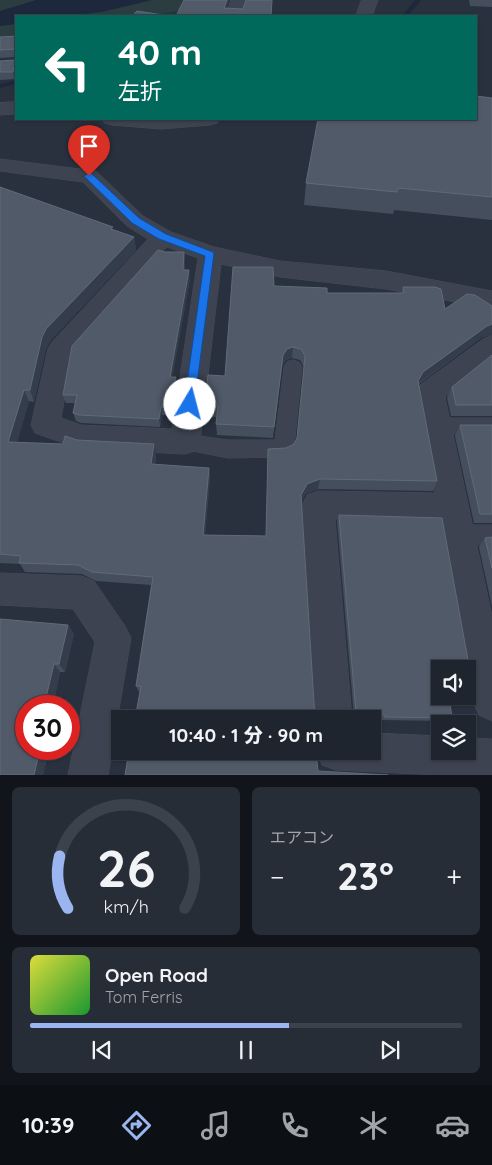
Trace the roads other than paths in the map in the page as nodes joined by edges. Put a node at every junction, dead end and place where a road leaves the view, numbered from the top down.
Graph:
1 (239, 0) edge
2 (370, 0) edge
3 (234, 15) edge
4 (364, 15) edge
5 (0, 103) edge
6 (15, 107) edge
7 (15, 107) edge
8 (0, 109) edge
9 (118, 120) edge
10 (204, 120) edge
11 (0, 165) edge
12 (163, 237) junction
13 (210, 254) junction
14 (492, 300) edge
15 (492, 346) edge
16 (292, 368) dead end
17 (436, 426) junction
18 (492, 426) edge
19 (185, 442) junction
20 (456, 522) junction
21 (492, 535) edge
22 (0, 589) edge
23 (492, 702) edge
24 (333, 710) edge
25 (381, 753) edge
26 (492, 758) edge
27 (88, 775) edge

1 - 3 street
2 - 4 street
5 - 6 street
7 - 8 street
9 - 10 street
11 - 12 street
12 - 13 street
12 - 19 street
13 - 14 street
13 - 19 street
15 - 17 street
16 - 19 lane
17 - 18 lane
17 - 20 street
20 - 21 lane
20 - 23 street
20 - 24 street
22 - 27 street
25 - 26 street

